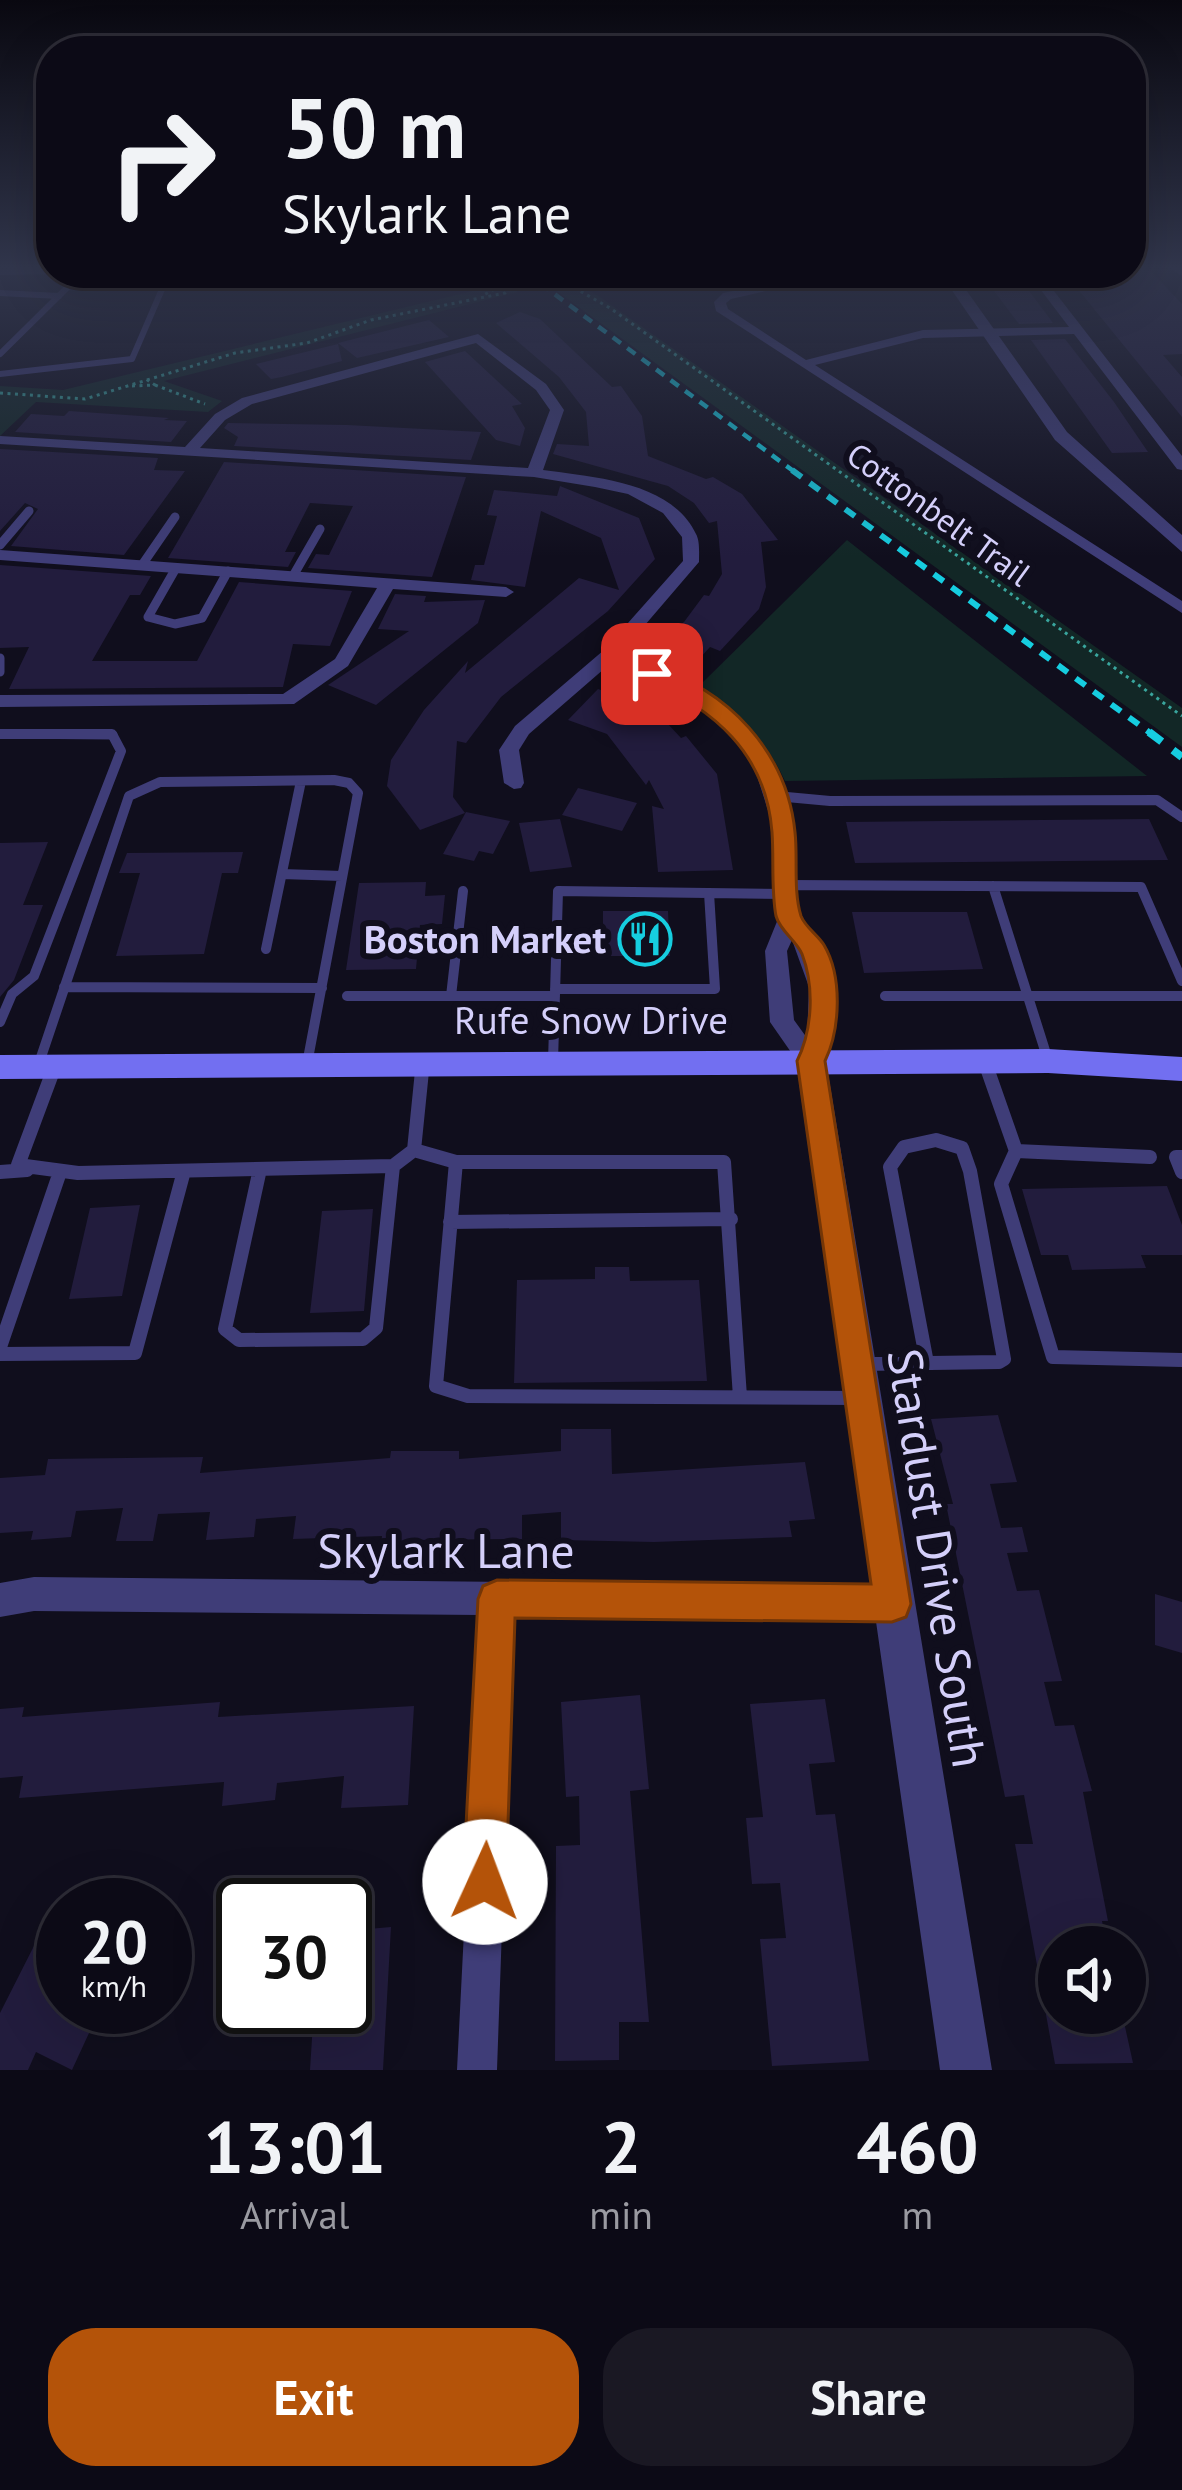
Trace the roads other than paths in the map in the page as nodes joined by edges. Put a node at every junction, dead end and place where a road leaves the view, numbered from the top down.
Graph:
1 (92, 364) edge
2 (383, 364) edge
3 (511, 364) edge
4 (804, 364) edge
5 (1008, 364) edge
6 (1105, 364) edge
7 (0, 374) edge
8 (0, 440) edge
9 (189, 452) junction
10 (1182, 466) edge
11 (534, 473) junction
12 (29, 511) dead end
13 (175, 517) dead end
14 (320, 529) dead end
15 (0, 545) edge
16 (1182, 546) edge
17 (0, 555) edge
18 (142, 565) junction
19 (176, 568) junction
20 (229, 572) junction
21 (292, 576) junction
22 (388, 583) junction
23 (506, 592) dead end
24 (1182, 608) edge
25 (610, 654) junction
26 (0, 658) edge
27 (0, 672) edge
28 (0, 701) edge
29 (0, 734) edge
30 (302, 781) junction
31 (514, 783) dead end
32 (776, 796) junction
33 (1182, 817) edge
34 (282, 874) junction
35 (343, 876) junction
36 (993, 886) junction
37 (463, 891) dead end
38 (709, 893) junction
39 (788, 900) junction
40 (266, 949) dead end
41 (1182, 981) edge
42 (64, 988) junction
43 (322, 988) junction
44 (555, 992) junction
45 (6, 994) edge
46 (885, 995) dead end
47 (347, 996) dead end
48 (451, 996) junction
49 (1029, 996) junction
50 (1182, 996) edge
51 (0, 1022) edge
52 (811, 1061) junction
53 (984, 1061) junction
54 (1048, 1061) junction
55 (553, 1062) junction
56 (423, 1063) junction
57 (307, 1065) junction
58 (0, 1067) edge
59 (1182, 1069) edge
60 (45, 1070) junction
61 (414, 1150) junction
62 (1016, 1151) junction
63 (1182, 1156) edge
64 (1150, 1157) dead end
65 (456, 1162) junction
66 (393, 1166) junction
67 (260, 1169) junction
68 (27, 1170) junction
69 (184, 1171) junction
70 (0, 1172) edge
71 (60, 1172) junction
72 (1182, 1172) edge
73 (731, 1219) junction
74 (451, 1222) junction
75 (0, 1350) edge
76 (1182, 1360) edge
77 (927, 1364) junction
78 (858, 1381) junction
79 (740, 1397) junction
80 (497, 1599) junction
81 (0, 1600) edge
82 (892, 1604) junction
83 (477, 2070) edge
84 (966, 2070) edge

1 - 7 lane
2 - 9 street
3 - 11 street
4 - 24 street
5 - 16 street
6 - 10 street
8 - 9 street
9 - 11 street
11 - 25 street
12 - 15 lane
13 - 18 lane
14 - 21 lane
17 - 18 street
18 - 19 street
19 - 20 street
19 - 20 lane
20 - 21 street
21 - 22 street
22 - 23 street
22 - 28 street
25 - 31 street
25 - 32 street
26 - 27 lane
29 - 45 lane
30 - 34 lane
30 - 35 lane
30 - 42 lane
32 - 33 lane
32 - 39 street
34 - 35 lane
34 - 40 lane
35 - 43 lane
36 - 39 lane
36 - 41 lane
36 - 49 lane
37 - 48 lane
38 - 39 lane
38 - 44 lane
38 - 44 lane
39 - 52 street
39 - 52 street
42 - 43 lane
42 - 60 lane
43 - 57 lane
44 - 48 lane
44 - 55 lane
45 - 51 lane
46 - 49 lane
47 - 48 lane
49 - 50 lane
49 - 54 lane
52 - 53 main road, Rufe Snow Drive
52 - 55 main road, Rufe Snow Drive
52 - 78 street, Stardust Drive South
53 - 54 main road, Rufe Snow Drive
53 - 62 lane
54 - 59 main road, Rufe Snow Drive
55 - 56 main road, Rufe Snow Drive
56 - 57 main road, Rufe Snow Drive
56 - 61 lane
57 - 60 main road, Rufe Snow Drive
58 - 60 main road, Rufe Snow Drive
60 - 68 lane
61 - 65 lane
61 - 66 lane
62 - 64 lane
62 - 76 lane
63 - 72 lane
65 - 73 lane
65 - 74 lane
66 - 67 lane
66 - 67 lane
67 - 69 lane
68 - 70 lane
68 - 71 lane
69 - 71 lane
69 - 75 lane
71 - 75 lane
73 - 74 lane
73 - 79 lane
74 - 79 lane
77 - 77 lane
77 - 78 lane
78 - 79 lane
78 - 82 street, Stardust Drive South
80 - 81 street, Skylark Lane
80 - 82 street, Skylark Lane
80 - 83 street
82 - 84 street, Stardust Drive South

